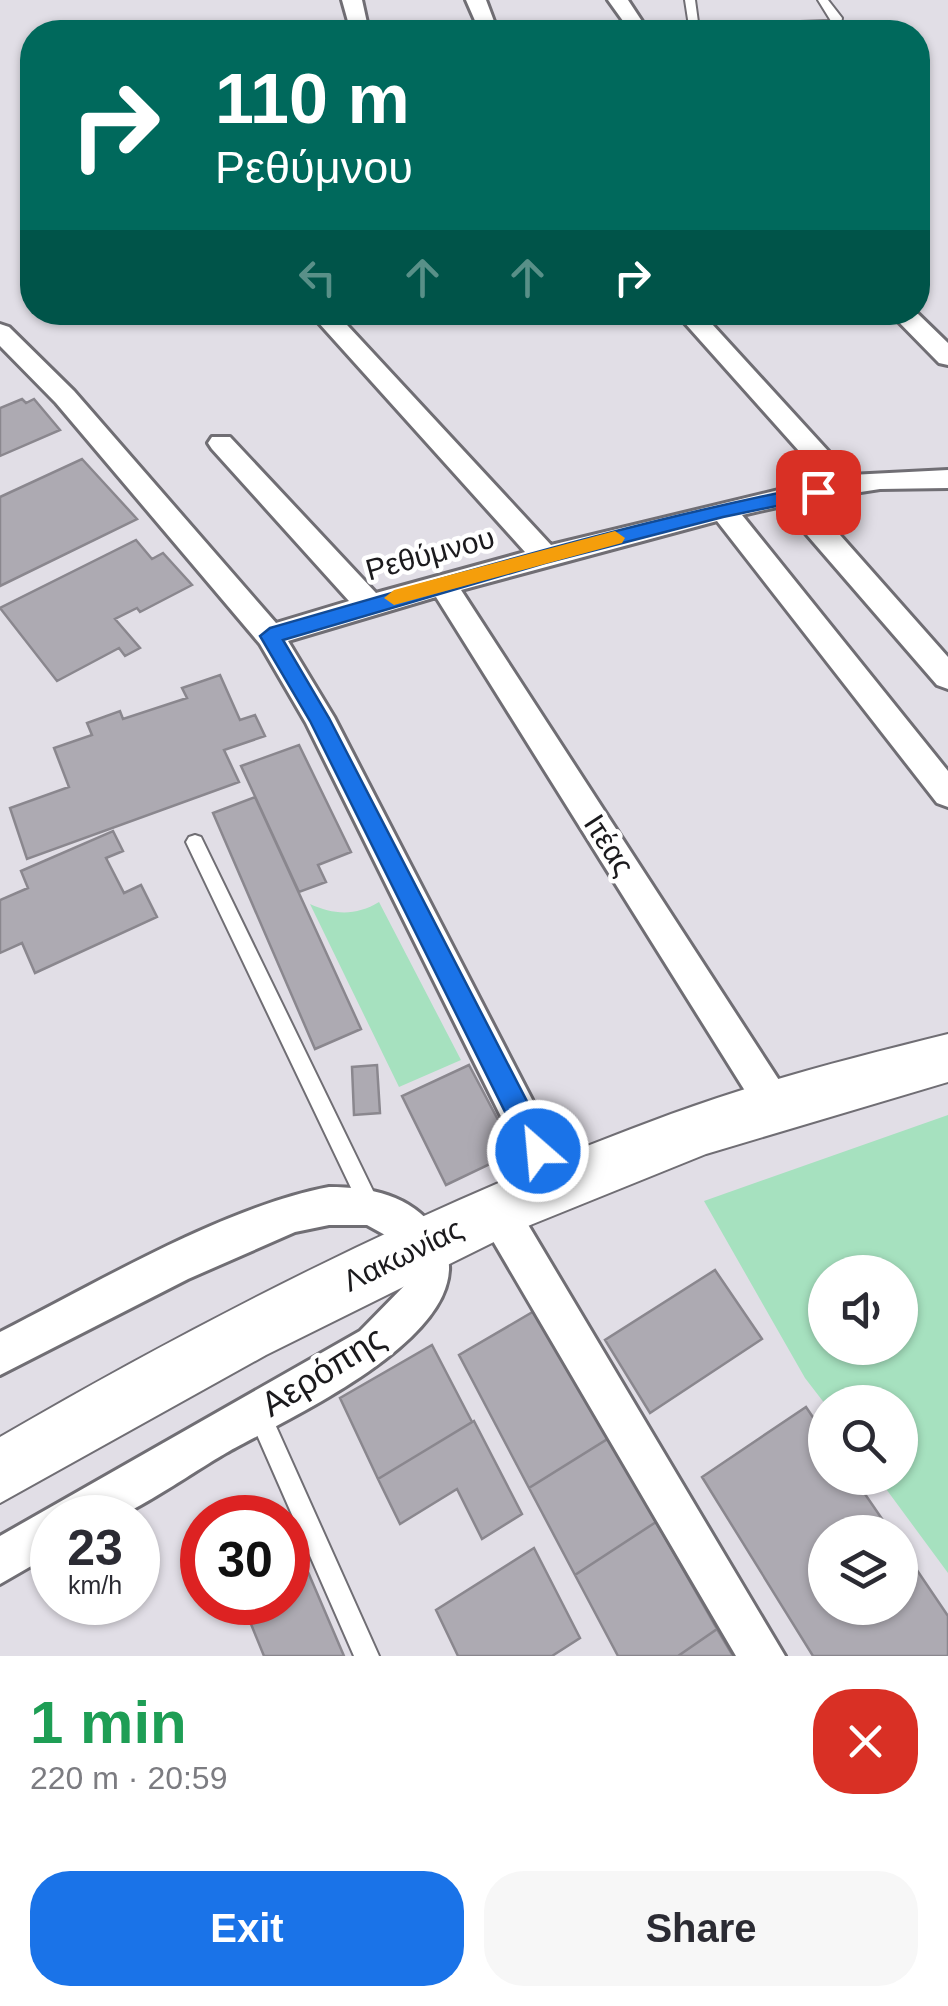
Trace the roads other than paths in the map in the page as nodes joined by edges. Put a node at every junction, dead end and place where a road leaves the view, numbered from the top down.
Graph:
1 (333, 325) edge
2 (699, 325) edge
3 (915, 325) edge
4 (0, 332) edge
5 (948, 357) edge
6 (221, 443) dead end
7 (948, 479) edge
8 (846, 487) junction
9 (790, 496) junction
10 (723, 510) junction
11 (545, 556) junction
12 (443, 585) junction
13 (369, 604) junction
14 (270, 636) junction
15 (948, 677) edge
16 (948, 794) edge
17 (195, 842) dead end
18 (948, 1058) edge
19 (776, 1106) junction
20 (556, 1186) junction
21 (370, 1206) junction
22 (497, 1210) junction
23 (424, 1242) junction
24 (0, 1354) edge
25 (258, 1411) junction
26 (100, 1412) junction
27 (0, 1442) edge
28 (0, 1472) edge
29 (111, 1495) edge
30 (30, 1542) edge
31 (0, 1562) edge
32 (367, 1656) edge
33 (762, 1656) edge

1 - 11 street
2 - 8 street
3 - 5 street
4 - 14 street
6 - 13 street
7 - 8 street, Ρεθύμνου
8 - 9 street, Ρεθύμνου
9 - 10 street, Ρεθύμνου
9 - 15 street
10 - 11 street, Ρεθύμνου
10 - 16 street
11 - 12 street, Ρεθύμνου
12 - 13 street, Ρεθύμνου
12 - 19 street, Ιτέας
13 - 14 street, Ρεθύμνου
14 - 20 street
17 - 21 lane
18 - 19 street, Λακωνίας
19 - 20 street, Λακωνίας
20 - 22 street, Λακωνίας
21 - 23 street
21 - 24 street
22 - 23 street, Λακωνίας
22 - 33 street
23 - 25 street, Αερόπης
23 - 26 street, Λακωνίας
25 - 29 street, Αερόπης
25 - 32 lane
26 - 27 street, Λακωνίας
26 - 28 street, Λακωνίας
30 - 31 street

